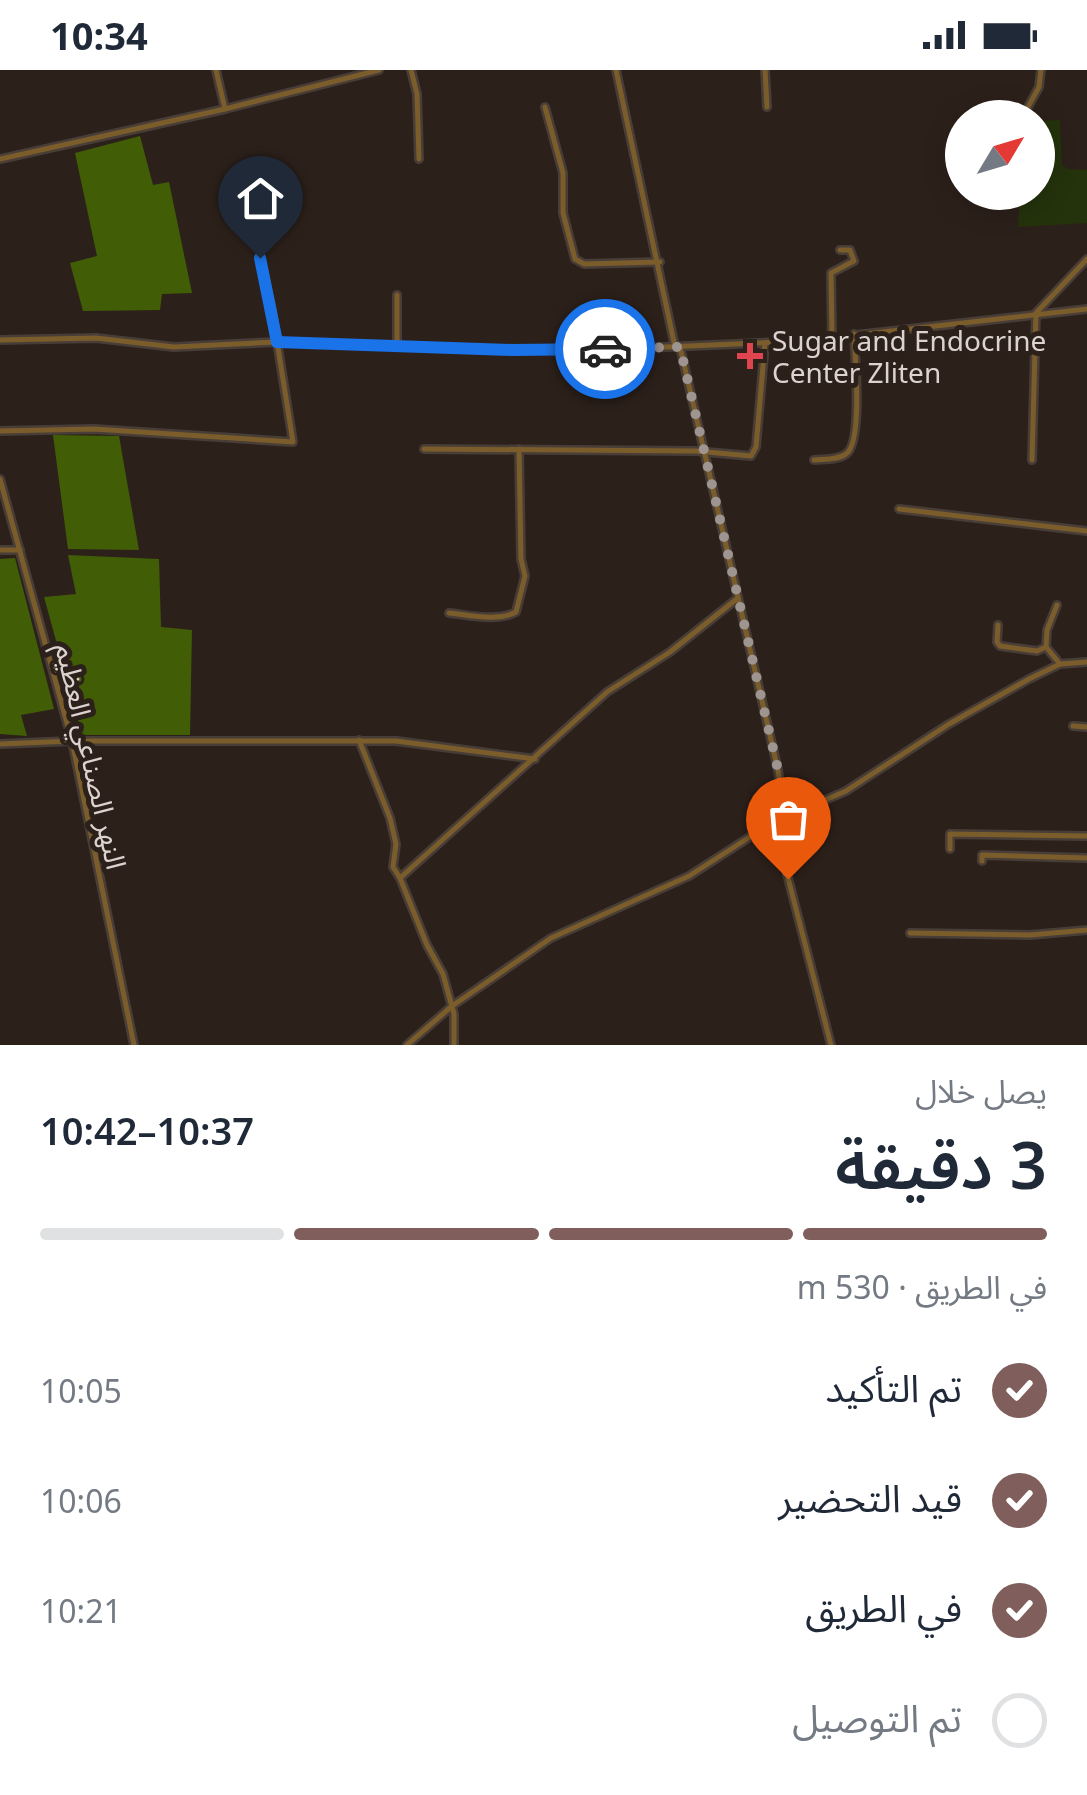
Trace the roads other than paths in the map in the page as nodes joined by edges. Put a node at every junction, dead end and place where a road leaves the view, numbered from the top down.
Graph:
1 (216, 70) edge
2 (379, 70) edge
3 (411, 70) edge
4 (616, 70) edge
5 (765, 70) edge
6 (1041, 70) edge
7 (1032, 100) edge
8 (545, 107) dead end
9 (767, 107) dead end
10 (226, 109) junction
11 (0, 159) edge
12 (419, 159) dead end
13 (840, 250) dead end
14 (260, 258) dead end
15 (1087, 259) edge
16 (660, 262) junction
17 (397, 295) dead end
18 (1087, 309) edge
19 (1036, 313) junction
20 (854, 334) junction
21 (832, 337) junction
22 (0, 340) edge
23 (277, 342) junction
24 (765, 343) junction
25 (396, 345) junction
26 (678, 347) junction
27 (0, 431) edge
28 (424, 449) dead end
29 (519, 449) junction
30 (703, 452) junction
31 (814, 460) dead end
32 (1032, 460) dead end
33 (0, 479) edge
34 (899, 509) dead end
35 (1087, 531) edge
36 (0, 550) edge
37 (20, 550) junction
38 (738, 598) junction
39 (1056, 605) dead end
40 (448, 614) dead end
41 (998, 626) dead end
42 (1046, 648) junction
43 (1087, 662) edge
44 (1060, 664) junction
45 (1074, 726) dead end
46 (1087, 727) edge
47 (72, 740) junction
48 (359, 740) junction
49 (0, 744) edge
50 (535, 760) junction
51 (785, 818) junction
52 (1087, 836) edge
53 (950, 849) dead end
54 (1087, 858) edge
55 (982, 861) dead end
56 (400, 878) junction
57 (1087, 930) edge
58 (910, 933) dead end
59 (452, 1006) junction
60 (134, 1045) edge
61 (407, 1045) edge
62 (454, 1045) edge
63 (831, 1045) edge

1 - 10 street
2 - 10 street
3 - 12 street
4 - 16 street
5 - 9 street
6 - 7 street
8 - 16 street
10 - 11 street
13 - 21 street
14 - 23 street
15 - 19 street
16 - 26 street
17 - 25 street
18 - 19 street
19 - 20 street
19 - 32 street
20 - 21 street
20 - 31 street
21 - 24 street
22 - 23 street
23 - 25 street
23 - 27 street
24 - 26 street
24 - 30 street
25 - 26 street
26 - 30 street
28 - 29 street
29 - 30 street
29 - 40 street
30 - 38 street
33 - 37 street, النهر الصناعي العظيم
34 - 35 street
36 - 37 street
37 - 47 street, النهر الصناعي العظيم
38 - 50 street
38 - 51 street
39 - 42 street
41 - 42 street
42 - 44 street
43 - 44 street
44 - 51 street
45 - 46 street
47 - 48 street
47 - 49 street
47 - 60 street, النهر الصناعي العظيم
48 - 50 street
48 - 56 street
50 - 56 street
51 - 59 street
51 - 63 street
52 - 53 street
54 - 55 street
56 - 59 street
57 - 58 street
59 - 61 street
59 - 62 street

